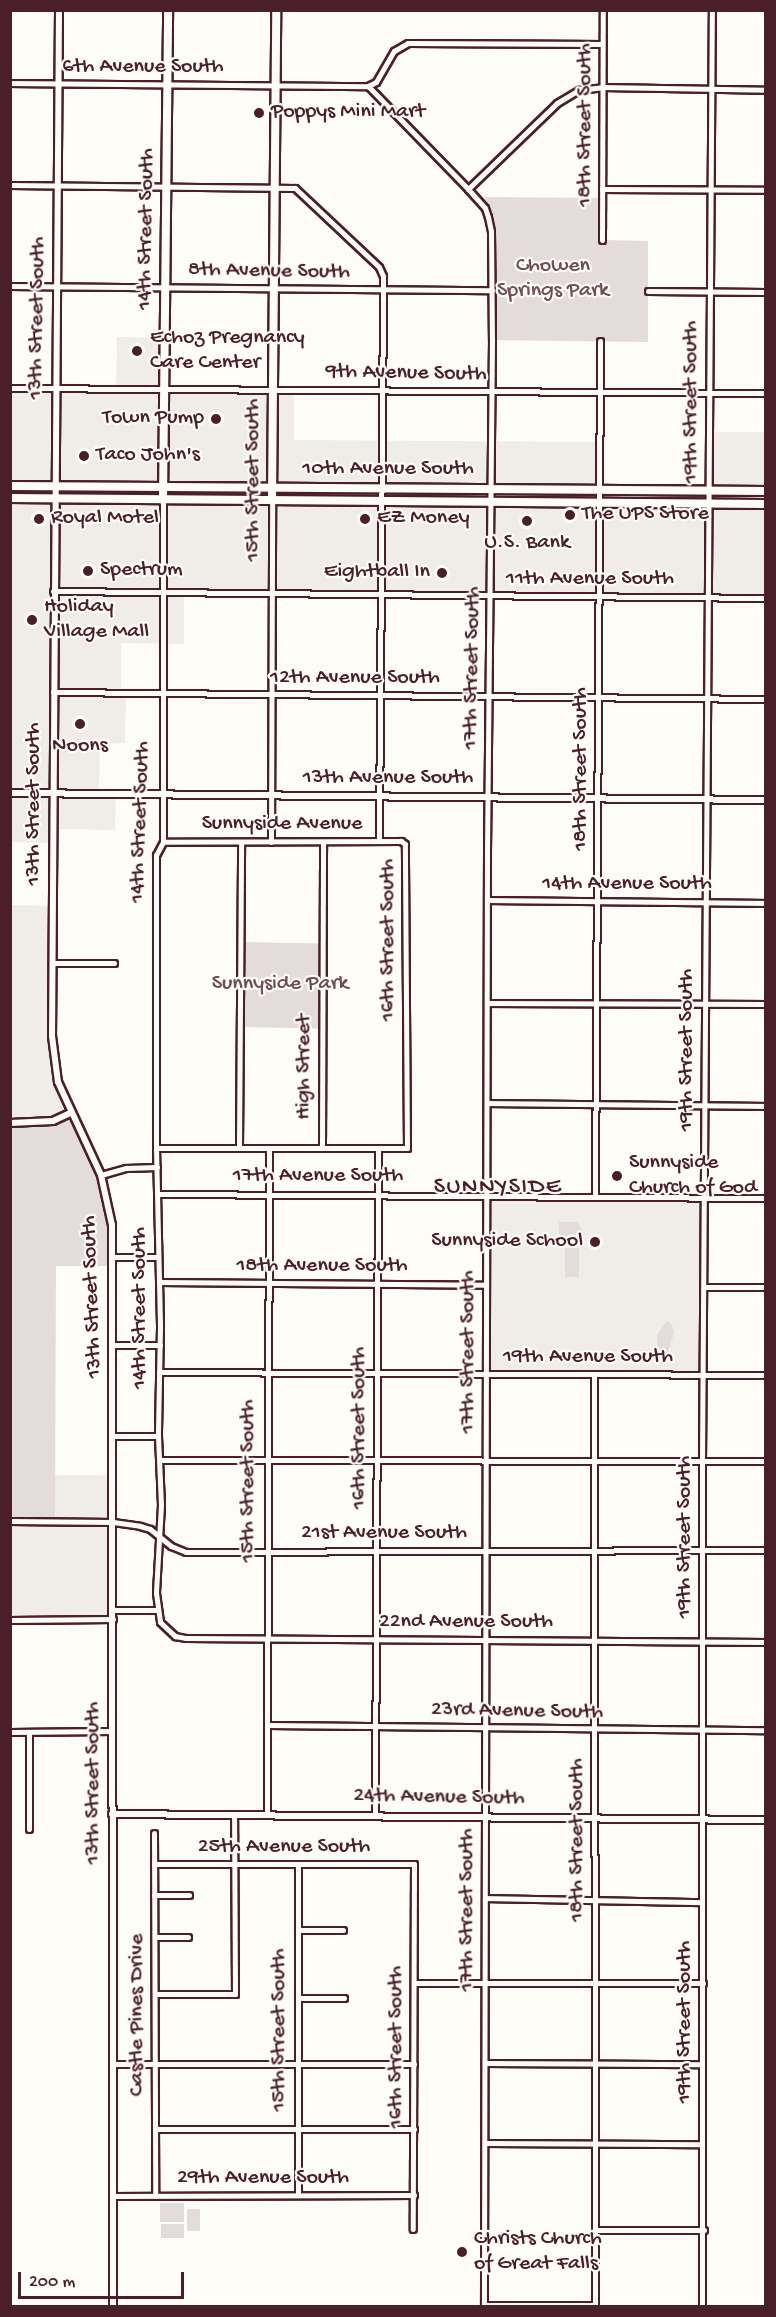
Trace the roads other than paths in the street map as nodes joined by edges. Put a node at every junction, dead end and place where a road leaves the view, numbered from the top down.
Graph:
1 (58, 10) edge
2 (168, 10) edge
3 (276, 10) edge
4 (603, 10) edge
5 (712, 10) edge
6 (602, 44) junction
7 (10, 83) edge
8 (58, 83) junction
9 (167, 84) junction
10 (276, 85) junction
11 (368, 86) junction
12 (602, 87) junction
13 (712, 89) junction
14 (765, 90) edge
15 (10, 185) edge
16 (58, 185) junction
17 (166, 186) junction
18 (275, 187) junction
19 (468, 189) junction
20 (602, 189) junction
21 (710, 190) junction
22 (765, 190) edge
23 (602, 240) dead end
24 (10, 286) edge
25 (57, 286) junction
26 (164, 287) junction
27 (274, 288) junction
28 (383, 290) junction
29 (492, 290) junction
30 (648, 291) dead end
31 (710, 292) junction
32 (765, 292) edge
33 (600, 341) dead end
34 (10, 388) edge
35 (56, 388) junction
36 (164, 389) junction
37 (273, 389) junction
38 (382, 391) junction
39 (491, 392) junction
40 (600, 392) junction
41 (709, 393) junction
42 (765, 393) edge
43 (10, 486) edge
44 (54, 486) junction
45 (163, 486) junction
46 (272, 488) junction
47 (382, 488) junction
48 (491, 489) junction
49 (599, 490) junction
50 (708, 491) junction
51 (765, 491) edge
52 (10, 498) edge
53 (54, 499) junction
54 (163, 500) junction
55 (272, 500) junction
56 (382, 501) junction
57 (491, 502) junction
58 (600, 503) junction
59 (709, 504) junction
60 (765, 504) edge
61 (53, 591) junction
62 (163, 592) junction
63 (272, 594) junction
64 (382, 595) junction
65 (490, 596) junction
66 (600, 596) junction
67 (708, 597) junction
68 (765, 598) edge
69 (53, 692) junction
70 (163, 694) junction
71 (272, 694) junction
72 (380, 695) junction
73 (489, 696) junction
74 (599, 698) junction
75 (707, 698) junction
76 (765, 699) edge
77 (10, 793) edge
78 (53, 793) junction
79 (162, 795) junction
80 (271, 796) junction
81 (380, 796) junction
82 (488, 797) junction
83 (597, 799) junction
84 (706, 800) junction
85 (765, 800) edge
86 (380, 841) junction
87 (163, 842) junction
88 (241, 842) junction
89 (271, 842) junction
90 (322, 842) junction
91 (401, 842) joint
92 (488, 900) junction
93 (597, 902) junction
94 (706, 902) junction
95 (765, 903) edge
96 (52, 963) junction
97 (114, 963) dead end
98 (487, 1003) junction
99 (596, 1003) junction
100 (706, 1004) junction
101 (765, 1005) edge
102 (487, 1103) junction
103 (596, 1104) junction
104 (705, 1105) junction
105 (765, 1106) edge
106 (70, 1113) junction
107 (10, 1123) edge
108 (239, 1147) junction
109 (156, 1148) junction
110 (269, 1148) junction
111 (322, 1148) junction
112 (378, 1148) junction
113 (157, 1167) junction
114 (101, 1175) junction
115 (159, 1194) junction
116 (268, 1195) junction
117 (378, 1196) junction
118 (486, 1196) junction
119 (595, 1196) junction
120 (705, 1197) junction
121 (765, 1198) edge
122 (114, 1257) junction
123 (158, 1257) junction
124 (159, 1282) junction
125 (268, 1283) junction
126 (377, 1284) junction
127 (486, 1285) junction
128 (704, 1287) junction
129 (765, 1287) edge
130 (114, 1345) junction
131 (160, 1346) junction
132 (159, 1372) junction
133 (268, 1372) junction
134 (376, 1372) junction
135 (486, 1374) junction
136 (594, 1374) junction
137 (703, 1375) junction
138 (765, 1375) edge
139 (114, 1436) junction
140 (158, 1436) junction
141 (160, 1460) junction
142 (268, 1461) junction
143 (376, 1461) junction
144 (702, 1461) junction
145 (765, 1461) edge
146 (485, 1462) junction
147 (593, 1462) junction
148 (10, 1521) edge
149 (113, 1522) junction
150 (158, 1536) junction
151 (594, 1549) junction
152 (376, 1550) junction
153 (486, 1550) junction
154 (765, 1550) edge
155 (267, 1551) junction
156 (702, 1551) junction
157 (113, 1610) junction
158 (156, 1610) junction
159 (113, 1619) junction
160 (10, 1620) edge
161 (268, 1638) junction
162 (376, 1639) junction
163 (594, 1639) junction
164 (485, 1640) junction
165 (703, 1641) junction
166 (765, 1642) edge
167 (268, 1725) junction
168 (376, 1727) junction
169 (485, 1728) junction
170 (595, 1729) junction
171 (704, 1729) junction
172 (765, 1730) edge
173 (112, 1731) junction
174 (10, 1732) edge
175 (28, 1732) junction
176 (112, 1814) junction
177 (234, 1814) junction
178 (267, 1814) junction
179 (375, 1815) junction
180 (484, 1816) junction
181 (594, 1818) junction
182 (703, 1819) junction
183 (765, 1820) edge
184 (29, 1829) dead end
185 (153, 1833) dead end
186 (154, 1864) junction
187 (234, 1864) junction
188 (298, 1864) junction
189 (414, 1864) joint
190 (154, 1895) junction
191 (189, 1895) dead end
192 (485, 1898) junction
193 (594, 1899) junction
194 (702, 1902) junction
195 (298, 1930) junction
196 (343, 1930) dead end
197 (155, 1937) junction
198 (188, 1937) dead end
199 (414, 1983) junction
200 (485, 1983) junction
201 (594, 1983) junction
202 (703, 1983) junction
203 (155, 1994) junction
204 (298, 1998) junction
205 (344, 1998) dead end
206 (485, 2063) junction
207 (112, 2064) junction
208 (298, 2064) junction
209 (414, 2064) junction
210 (594, 2064) junction
211 (702, 2064) junction
212 (155, 2065) junction
213 (155, 2129) junction
214 (298, 2129) junction
215 (414, 2129) junction
216 (486, 2144) junction
217 (702, 2144) junction
218 (594, 2145) junction
219 (298, 2195) junction
220 (414, 2195) junction
221 (113, 2196) junction
222 (155, 2196) junction
223 (413, 2229) dead end
224 (595, 2230) junction
225 (704, 2230) junction
226 (484, 2306) edge
227 (595, 2306) edge
228 (113, 2307) edge
229 (702, 2307) edge

1 - 8 street, 13th Street South
2 - 9 main road, 14th Street South
3 - 10 main road, 15th Street South
4 - 6 street, 18th Street South
5 - 13 street, 19th Street South
6 - 11 street
6 - 12 street, 18th Street South
7 - 8 street, 6th Avenue South
8 - 9 street, 6th Avenue South
8 - 16 street, 13th Street South
9 - 10 street, 6th Avenue South
9 - 17 main road, 14th Street South
10 - 11 street, 6th Avenue South
10 - 18 main road, 15th Street South
11 - 19 street, 17th Street South
12 - 13 street
12 - 19 street
12 - 20 street, 18th Street South
13 - 14 street
13 - 21 street, 19th Street South
15 - 16 street, 16th Street South
16 - 17 street, 16th Street South
16 - 25 street, 13th Street South
17 - 18 street, 16th Street South
17 - 26 main road, 14th Street South
18 - 27 main road, 15th Street South
18 - 28 street, 16th Street South
19 - 29 street, 17th Street South
20 - 21 street
20 - 23 street, 18th Street South
21 - 22 street
21 - 31 street, 19th Street South
24 - 25 street, 8th Avenue South
25 - 26 street, 8th Avenue South
25 - 35 street, 13th Street South
26 - 27 street, 8th Avenue South
26 - 36 main road, 14th Street South
27 - 28 street, 8th Avenue South
27 - 37 main road, 15th Street South
28 - 29 street, 8th Avenue South
28 - 38 street, 16th Street South
29 - 39 street, 17th Street South
30 - 31 street
31 - 32 street
31 - 41 street, 19th Street South
33 - 40 street, 18th Street South
34 - 35 street, 9th Avenue South
35 - 36 street, 9th Avenue South
35 - 44 street, 13th Street South
36 - 37 street, 9th Avenue South
36 - 45 main road, 14th Street South
37 - 38 street, 9th Avenue South
37 - 46 main road, 15th Street South
38 - 39 street, 9th Avenue South
38 - 47 street, 16th Street South
39 - 40 street, 9th Avenue South
39 - 48 street, 17th Street South
40 - 41 street, 9th Avenue South
40 - 49 street, 18th Street South
41 - 42 street, 9th Avenue South
41 - 50 street, 19th Street South
43 - 44 main road, 10th Avenue South
44 - 45 main road, 10th Avenue South
44 - 53 street, 13th Street South
45 - 46 main road, 10th Avenue South
45 - 54 main road, 14th Street South
46 - 47 main road, 10th Avenue South
46 - 55 main road, 15th Street South
47 - 48 main road, 10th Avenue South
47 - 56 street, 16th Street South
48 - 49 main road, 10th Avenue South
48 - 57 street, 17th Street South
49 - 50 main road, 10th Avenue South
49 - 58 street, 18th Street South
50 - 51 main road, 10th Avenue South
50 - 59 street, 19th Street South
52 - 53 main road, 10th Avenue South
53 - 54 main road, 10th Avenue South
53 - 61 street, 13th Street South
54 - 55 main road, 10th Avenue South
54 - 62 street, 14th Street South
55 - 56 main road, 10th Avenue South
55 - 63 street, 15th Street South
56 - 57 main road, 10th Avenue South
56 - 64 street, 16th Street South
57 - 58 main road, 10th Avenue South
57 - 65 street, 17th Street South
58 - 59 main road, 10th Avenue South
58 - 66 street, 18th Street South
59 - 60 main road, 10th Avenue South
59 - 67 street, 19th Street South
61 - 62 street, 11th Avenue South
61 - 69 street, 13th Street South
62 - 63 street, 11th Avenue South
62 - 70 street, 14th Street South
63 - 64 street, 11th Avenue South
63 - 71 street, 15th Street South
64 - 65 street, 11th Avenue South
64 - 72 street, 16th Street South
65 - 66 street, 11th Avenue South
65 - 73 street, 17th Street South
66 - 67 street, 11th Avenue South
66 - 74 street, 18th Street South
67 - 68 street, 11th Avenue South
67 - 75 street, 19th Street South
69 - 70 street, 12th Avenue South
69 - 78 street, 13th Street South
70 - 71 street, 12th Avenue South
70 - 79 street, 14th Street South
71 - 72 street, 12th Avenue South
71 - 80 street, 15th Street South
72 - 73 street, 12th Avenue South
72 - 81 street, 16th Street South
73 - 74 street, 12th Avenue South
73 - 82 street, 17th Street South
74 - 75 street, 12th Avenue South
74 - 83 street, 18th Street South
75 - 76 street, 12th Avenue South
75 - 84 street, 19th Street South
77 - 78 street, 13th Avenue South
78 - 79 street, 13th Avenue South
78 - 96 street, 13th Street South
79 - 80 street, 13th Avenue South
79 - 87 street, 14th Street South
80 - 81 street, 13th Avenue South
80 - 89 street, 15th Street South
81 - 82 street, 13th Avenue South
81 - 86 street, 16th Street South
82 - 83 street, 13th Avenue South
82 - 92 street, 17th Street South
83 - 84 street, 13th Avenue South
83 - 93 street, 18th Street South
84 - 85 street, 13th Avenue South
84 - 94 street, 19th Street South
86 - 90 street, Sunnyside Avenue
86 - 91 street, Sunnyside Avenue
87 - 88 street, Sunnyside Avenue
87 - 109 street, 14th Street South
88 - 89 street, Sunnyside Avenue
88 - 108 street
89 - 90 street, Sunnyside Avenue
90 - 111 street, High Street
91 - 112 street, 16th Street South
92 - 93 street, 14th Avenue South
92 - 98 street, 17th Street South
93 - 94 street, 14th Avenue South
93 - 99 street, 18th Street South
94 - 95 street, 14th Avenue South
94 - 100 street, 19th Street South
96 - 97 street
96 - 106 street, 13th Street South
98 - 99 street
98 - 102 street, 17th Street South
99 - 100 street
99 - 103 street, 18th Street South
100 - 101 street
100 - 104 street, 19th Street South
102 - 103 street
102 - 118 street, 17th Street South
103 - 104 street
103 - 119 street, 18th Street South
104 - 105 street
104 - 120 street, 19th Street South
106 - 107 street
106 - 114 street, 13th Street South
108 - 109 street
108 - 110 street
109 - 113 street, 14th Street South
110 - 111 street
110 - 116 street, 15th Street South
111 - 112 street
112 - 117 street, 16th Street South
113 - 114 street
113 - 115 street, 14th Street South
114 - 122 street, 13th Street South
115 - 116 street, 17th Avenue South
115 - 123 street, 14th Street South
116 - 117 street, 17th Avenue South
116 - 125 street, 15th Street South
117 - 118 street, 17th Avenue South
117 - 126 street, 16th Street South
118 - 119 street, 17th Avenue South
118 - 127 street, 17th Street South
119 - 120 street, 17th Avenue South
120 - 121 street, 17th Avenue South
120 - 128 street, 19th Street South
122 - 123 street
122 - 130 street, 13th Street South
123 - 124 street, 14th Street South
124 - 125 street, 18th Avenue South
124 - 131 street, 14th Street South
125 - 126 street, 18th Avenue South
125 - 133 street, 15th Street South
126 - 127 street, 18th Avenue South
126 - 134 street, 16th Street South
127 - 135 street, 17th Street South
128 - 129 street
128 - 137 street, 19th Street South
130 - 131 street
130 - 139 street, 13th Street South
131 - 132 street, 14th Street South
132 - 133 street, 19th Avenue South
132 - 140 street, 14th Street South
133 - 134 street, 19th Avenue South
133 - 142 street, 15th Street South
134 - 135 street, 19th Avenue South
134 - 143 street, 16th Street South
135 - 136 street, 19th Avenue South
135 - 146 street, 17th Street South
136 - 137 street, 19th Avenue South
136 - 147 street, 18th Street South
137 - 138 street, 19th Avenue South
137 - 144 street, 19th Street South
139 - 140 street
139 - 149 street, 13th Street South
140 - 141 street, 14th Street South
141 - 142 street
141 - 150 street, 14th Street South
142 - 143 street
142 - 155 street, 15th Street South
143 - 146 street
143 - 152 street, 16th Street South
144 - 145 street
144 - 147 street
144 - 156 street, 19th Street South
146 - 147 street
146 - 153 street, 17th Street South
147 - 151 street, 18th Street South
148 - 149 street, 21st Avenue South
149 - 150 street, 21st Avenue South
149 - 157 street, 13th Street South
150 - 155 street, 21st Avenue South
150 - 158 street, 14th Street South
151 - 153 street, 21st Avenue South
151 - 156 street, 21st Avenue South
151 - 163 street, 18th Street South
152 - 153 street, 21st Avenue South
152 - 155 street, 21st Avenue South
152 - 162 street, 16th Street South
153 - 164 street, 17th Street South
154 - 156 street, 21st Avenue South
155 - 161 street, 15th Street South
156 - 165 street, 19th Street South
157 - 158 street
157 - 159 street, 13th Street South
158 - 161 street, 22nd Avenue South
159 - 160 street
159 - 173 street, 13th Street South
161 - 162 street, 22nd Avenue South
161 - 167 street, 15th Street South
162 - 164 street, 22nd Avenue South
162 - 168 street, 16th Street South
163 - 164 street, 22nd Avenue South
163 - 165 street, 22nd Avenue South
163 - 170 street, 18th Street South
164 - 169 street, 17th Street South
165 - 166 street, 22nd Avenue South
165 - 171 street, 19th Street South
167 - 168 street, 23rd Avenue South
167 - 178 street, 15th Street South
168 - 169 street, 23rd Avenue South
168 - 179 street, 16th Street South
169 - 170 street, 23rd Avenue South
169 - 180 street, 17th Street South
170 - 171 street, 23rd Avenue South
170 - 181 street, 18th Street South
171 - 172 street, 23rd Avenue South
171 - 182 street, 19th Street South
173 - 175 street
173 - 176 street, 13th Street South
174 - 175 street
175 - 184 street
176 - 177 street, 24th Avenue South
176 - 207 street, 13th Street South
177 - 178 street, 24th Avenue South
177 - 187 street
178 - 179 street, 24th Avenue South
179 - 180 street, 24th Avenue South
180 - 181 street, 24th Avenue South
180 - 192 street, 17th Street South
181 - 182 street, 24th Avenue South
181 - 193 street, 18th Street South
182 - 183 street, 24th Avenue South
182 - 194 street, 19th Street South
185 - 186 street, Castle Pines Drive
186 - 187 street, 25th Avenue South
186 - 190 street, Castle Pines Drive
187 - 188 street, 25th Avenue South
187 - 203 street
188 - 189 street, 25th Avenue South
188 - 195 street, 15th Street South
189 - 199 street, 16th Street South
190 - 191 street
190 - 197 street, Castle Pines Drive
192 - 193 street
192 - 200 street, 17th Street South
193 - 194 street
193 - 201 street, 18th Street South
194 - 202 street, 19th Street South
195 - 196 street
195 - 204 street, 15th Street South
197 - 198 street
197 - 203 street, Castle Pines Drive
199 - 200 street
199 - 209 street, 16th Street South
200 - 201 street
200 - 206 street, 17th Street South
201 - 202 street
201 - 210 street, 18th Street South
202 - 211 street, 19th Street South
203 - 212 street, Castle Pines Drive
204 - 205 street
204 - 208 street, 15th Street South
206 - 210 street
206 - 216 street, 17th Street South
207 - 212 street
207 - 221 street, 13th Street South
208 - 209 street
208 - 212 street
208 - 214 street, 15th Street South
209 - 215 street, 16th Street South
210 - 211 street
210 - 218 street, 18th Street South
211 - 217 street, 19th Street South
212 - 213 street, Castle Pines Drive
213 - 214 street
213 - 222 street, Castle Pines Drive
214 - 215 street
214 - 219 street, 15th Street South
215 - 220 street, 16th Street South
216 - 218 street
216 - 226 street, 17th Street South
217 - 218 street
217 - 225 street, 19th Street South
218 - 224 street, 18th Street South
219 - 220 street, 29th Avenue South
219 - 222 street, 29th Avenue South
220 - 223 street, 16th Street South
221 - 222 street, 29th Avenue South
221 - 228 street, 13th Street South
224 - 225 street
224 - 227 street, 18th Street South
225 - 229 street, 19th Street South
226 - 227 street

